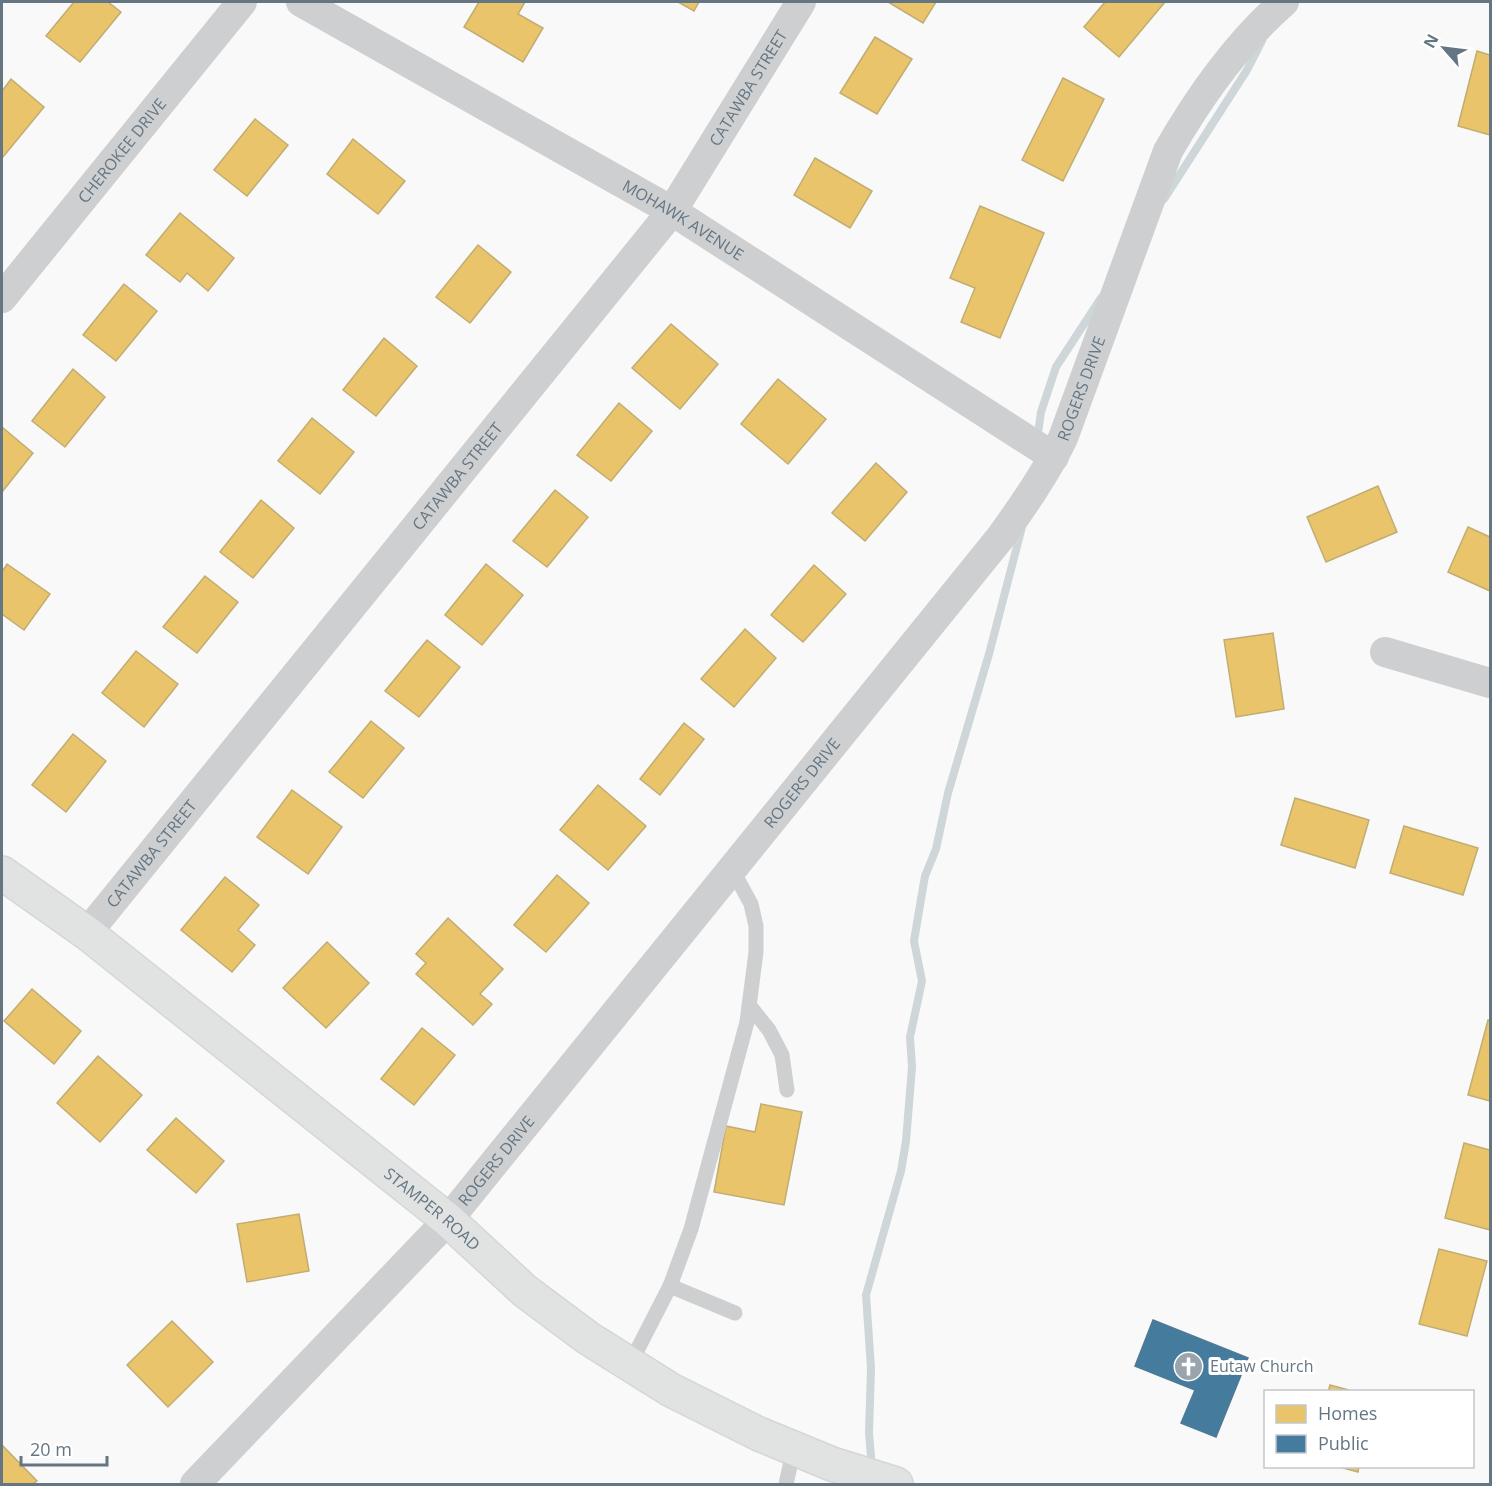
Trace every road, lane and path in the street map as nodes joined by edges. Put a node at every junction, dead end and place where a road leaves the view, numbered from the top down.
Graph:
1 (242, 2) edge
2 (301, 2) edge
3 (801, 2) edge
4 (1284, 2) edge
5 (672, 211) junction
6 (2, 298) edge
7 (1054, 457) junction
8 (1385, 652) dead end
9 (1491, 683) edge
10 (732, 869) junction
11 (2, 873) edge
12 (87, 933) junction
13 (749, 1005) junction
14 (787, 1090) dead end
15 (448, 1220) junction
16 (670, 1286) junction
17 (735, 1313) dead end
18 (630, 1364) junction
19 (794, 1448) junction
20 (195, 1485) edge
21 (786, 1485) edge
22 (896, 1485) edge

1 - 6 street, CHEROKEE DRIVE
2 - 5 street, MOHAWK AVENUE
3 - 5 street, CATAWBA STREET
4 - 7 street, ROGERS DRIVE
5 - 7 street, MOHAWK AVENUE
5 - 12 street, CATAWBA STREET
7 - 10 street, ROGERS DRIVE
8 - 9 street
10 - 13 lane
10 - 15 street, ROGERS DRIVE
11 - 12 street, STAMPER ROAD
12 - 15 street, STAMPER ROAD
13 - 14 lane
13 - 16 lane
15 - 18 street, STAMPER ROAD
15 - 20 street, ROGERS DRIVE
16 - 17 lane
16 - 18 lane
18 - 19 street, STAMPER ROAD
19 - 21 lane
19 - 22 street, STAMPER ROAD

